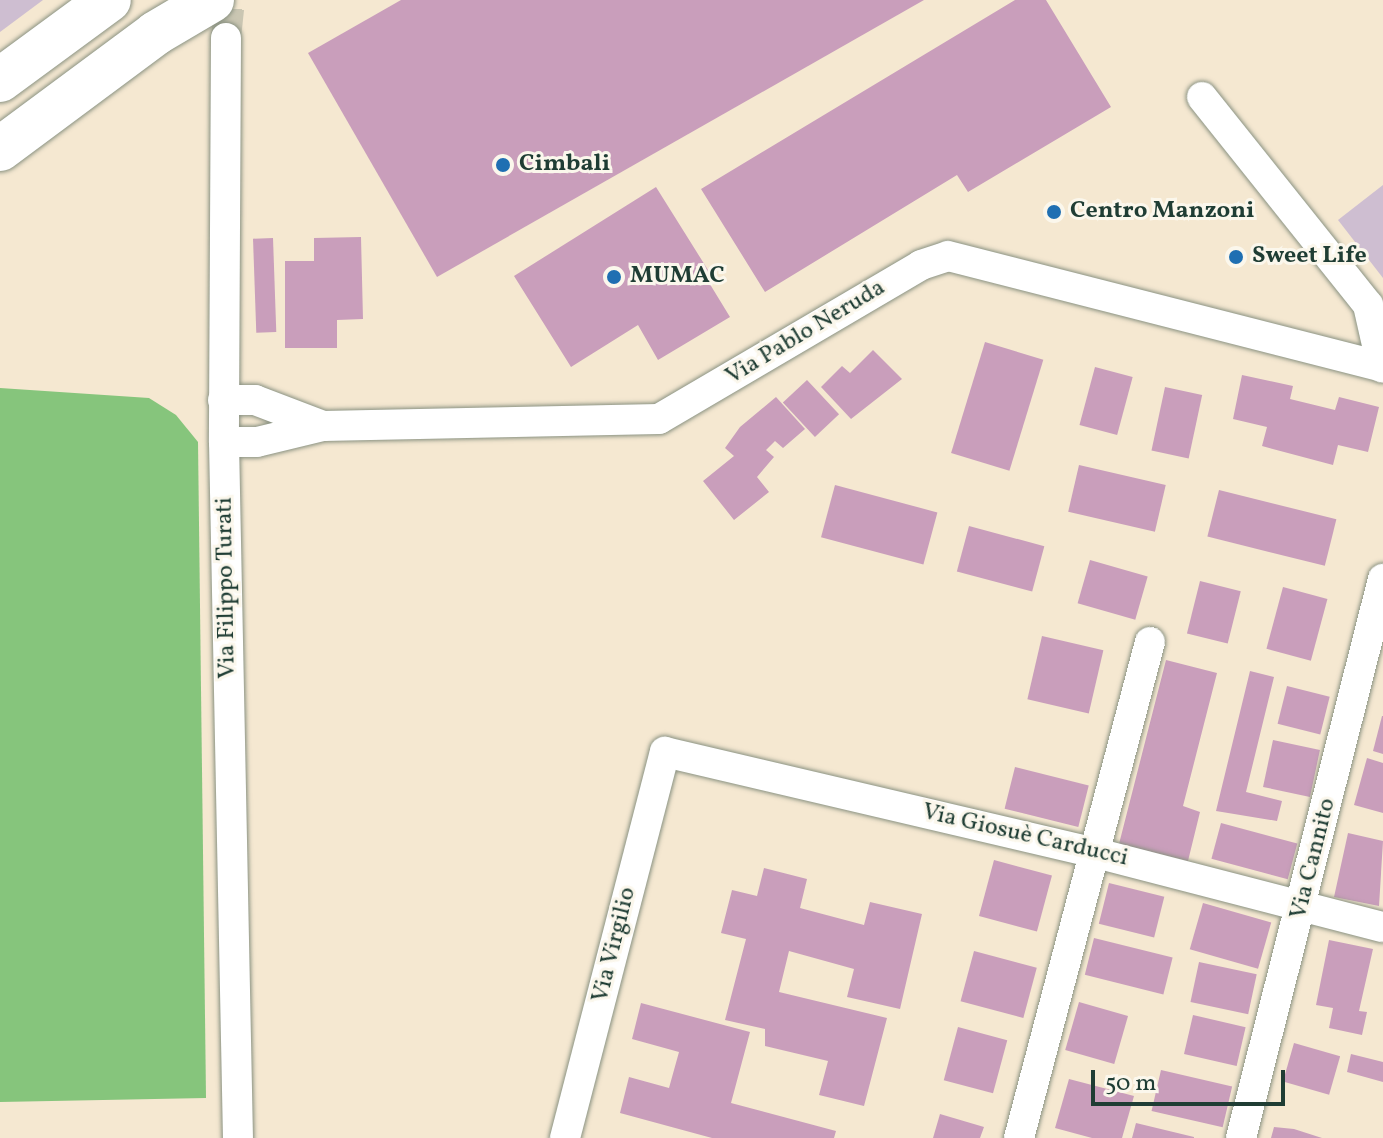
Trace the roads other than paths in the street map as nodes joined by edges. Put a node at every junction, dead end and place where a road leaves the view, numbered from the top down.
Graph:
1 (109, 0) edge
2 (219, 19) edge
3 (0, 80) edge
4 (1202, 97) dead end
5 (0, 149) edge
6 (1383, 367) edge
7 (223, 400) junction
8 (323, 426) junction
9 (224, 442) junction
10 (1383, 579) edge
11 (1150, 642) dead end
12 (665, 752) joint
13 (1096, 853) junction
14 (1302, 906) junction
15 (1383, 927) edge
16 (238, 1138) edge
17 (565, 1138) edge
18 (1019, 1138) edge
19 (1241, 1138) edge

1 - 3 highway
2 - 5 highway
2 - 7 street, Via Filippo Turati
4 - 6 street
6 - 8 street, Via Pablo Neruda
7 - 8 street, Via Pablo Neruda
7 - 9 street, Via Filippo Turati
8 - 9 street
9 - 16 street, Via Filippo Turati
10 - 14 street, Via Cannito
11 - 13 street
12 - 13 street, Via Giosuè Carducci
12 - 17 street, Via Virgilio
13 - 14 street, Via Giosuè Carducci
13 - 18 street
14 - 15 street, Via Giosuè Carducci
14 - 19 street, Via Cannito

